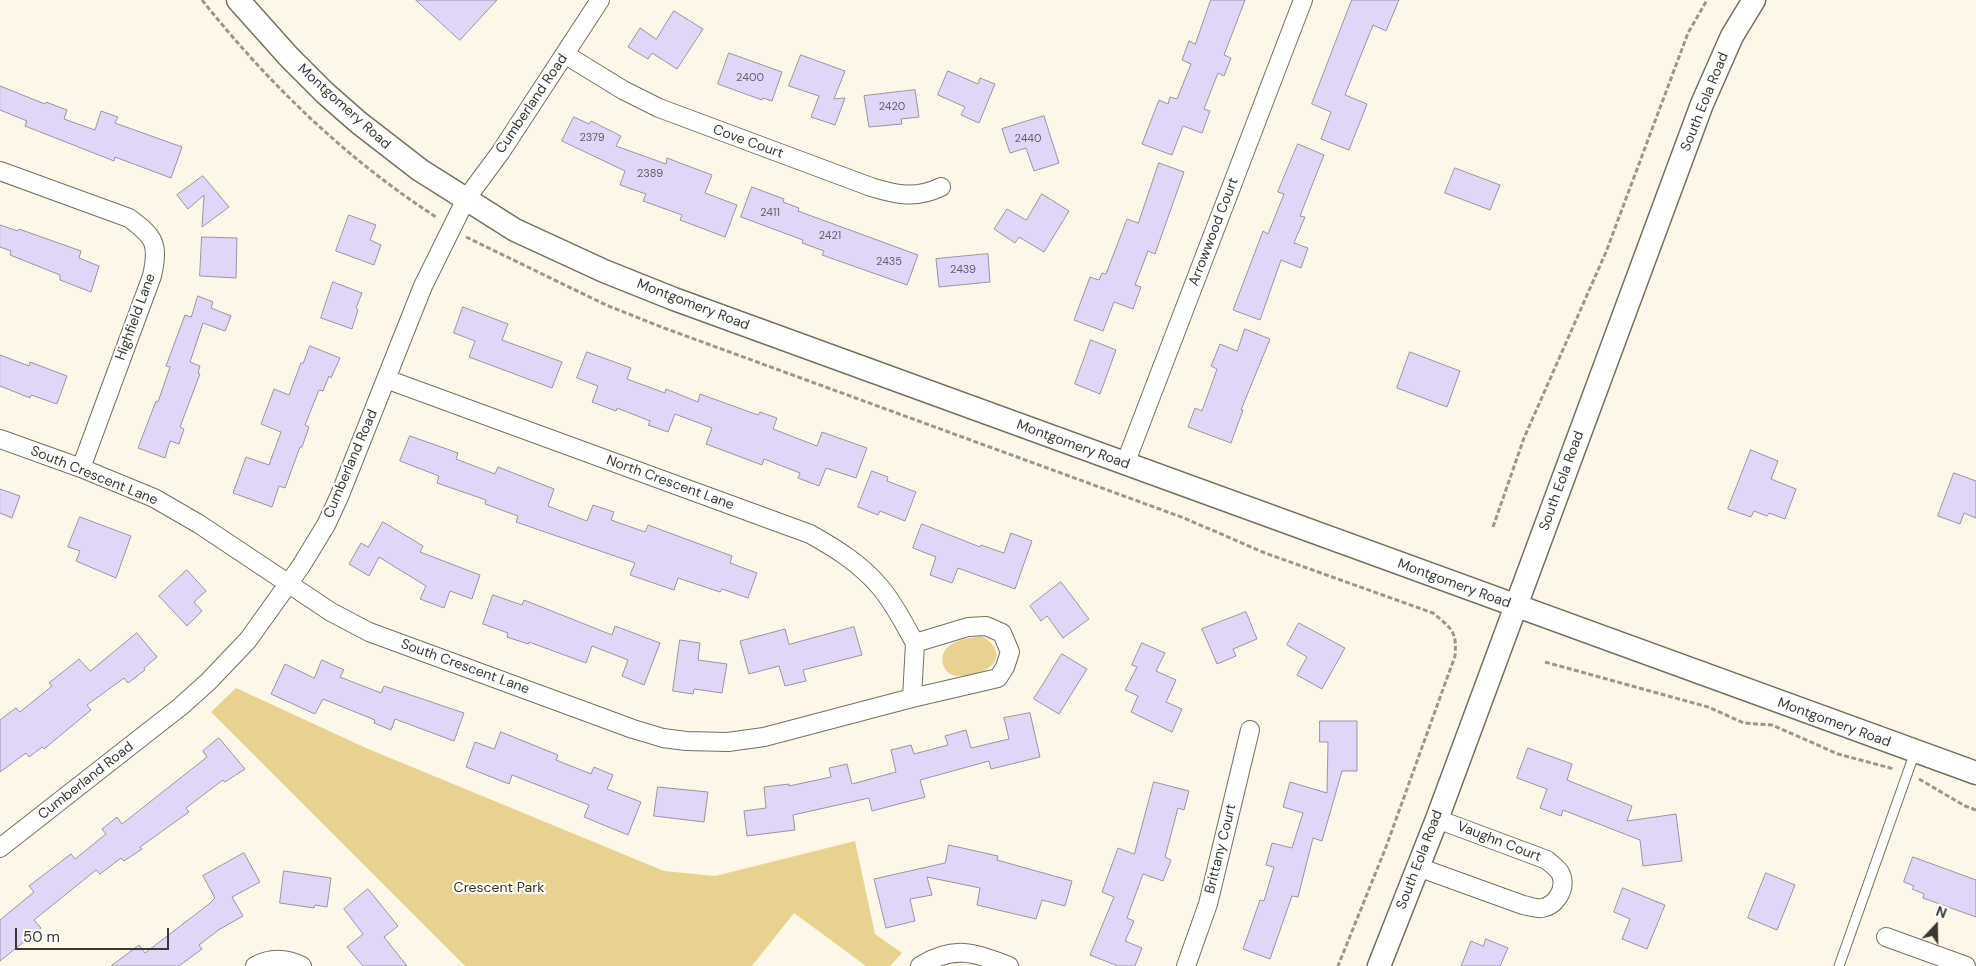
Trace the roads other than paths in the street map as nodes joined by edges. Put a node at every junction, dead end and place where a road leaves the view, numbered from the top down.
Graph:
1 (238, 0) edge
2 (600, 0) edge
3 (1304, 0) edge
4 (1754, 0) edge
5 (566, 55) junction
6 (0, 171) edge
7 (941, 187) dead end
8 (466, 199) junction
9 (386, 379) junction
10 (0, 439) edge
11 (1125, 464) junction
12 (81, 468) junction
13 (288, 584) junction
14 (1515, 606) junction
15 (915, 643) junction
16 (912, 698) junction
17 (1250, 730) dead end
18 (1916, 752) junction
19 (1976, 773) edge
20 (1437, 819) junction
21 (0, 848) edge
22 (1418, 867) junction
23 (1886, 937) dead end
24 (255, 966) edge
25 (302, 966) edge
26 (920, 966) edge
27 (1009, 966) edge
28 (1186, 966) edge
29 (1379, 966) edge
30 (1839, 966) edge
31 (1966, 966) edge

1 - 8 street, Montgomery Road
2 - 5 street, Cumberland Road
3 - 11 street, Arrowwood Court
4 - 14 street, South Eola Road
5 - 7 street, Cove Court
5 - 8 street, Cumberland Road
6 - 12 street, Highfield Lane
8 - 9 street, Cumberland Road
8 - 11 street, Montgomery Road
9 - 13 street, Cumberland Road
9 - 15 street, North Crescent Lane
10 - 12 street, South Crescent Lane
11 - 14 street, Montgomery Road
12 - 13 street, South Crescent Lane
13 - 16 street, South Crescent Lane
13 - 21 street, Cumberland Road
14 - 18 street, Montgomery Road
14 - 20 street, South Eola Road
15 - 16 street
15 - 16 street, South Crescent Lane
17 - 28 street, Brittany Court
18 - 19 street, Montgomery Road
18 - 30 lane
20 - 22 street, South Eola Road
20 - 22 street, Vaughn Court
22 - 29 street, South Eola Road
23 - 31 street
24 - 25 street
26 - 27 street

